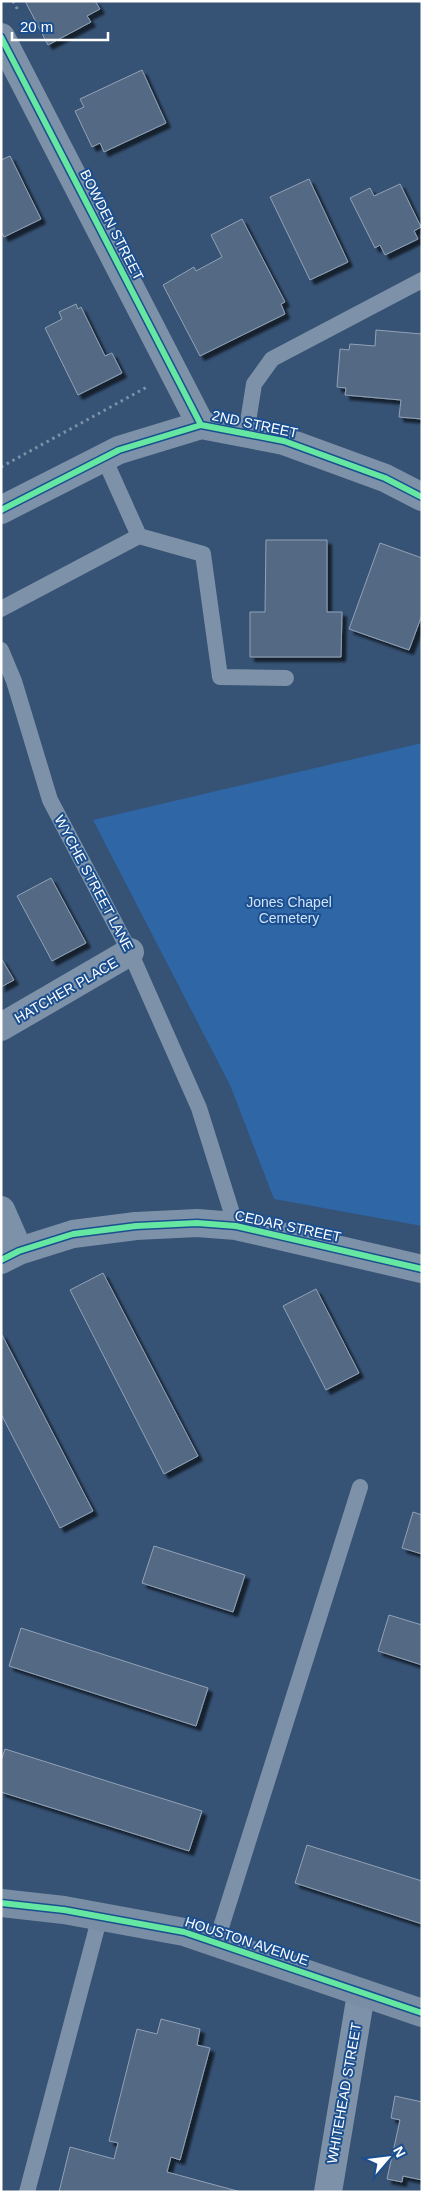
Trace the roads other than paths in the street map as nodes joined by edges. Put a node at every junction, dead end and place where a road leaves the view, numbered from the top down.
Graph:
1 (1, 37) edge
2 (422, 280) edge
3 (201, 425) junction
4 (246, 434) junction
5 (104, 458) junction
6 (422, 497) edge
7 (1, 510) edge
8 (139, 536) junction
9 (1, 609) edge
10 (1, 650) edge
11 (286, 678) dead end
12 (130, 952) junction
13 (1, 1027) edge
14 (1, 1210) edge
15 (236, 1226) junction
16 (10, 1255) edge
17 (422, 1269) edge
18 (360, 1487) dead end
19 (1, 1903) edge
20 (100, 1916) junction
21 (216, 1943) junction
22 (361, 1994) junction
23 (422, 2013) edge
24 (27, 2192) edge
25 (328, 2192) edge

1 - 3 street, BOWDEN STREET
2 - 4 lane
3 - 4 street, 2ND STREET
3 - 5 street, 2ND STREET
4 - 6 street, 2ND STREET
5 - 7 street, 2ND STREET
5 - 8 lane
8 - 9 lane
8 - 11 lane
10 - 12 lane, WYCHE STREET LANE
12 - 13 street, HATCHER PLACE
12 - 15 lane, WYCHE STREET LANE
14 - 16 street
15 - 16 street, CEDAR STREET
15 - 17 street, CEDAR STREET
18 - 21 lane
19 - 20 street, HOUSTON AVENUE
20 - 21 street, HOUSTON AVENUE
20 - 24 lane
21 - 22 street, HOUSTON AVENUE
22 - 23 street, HOUSTON AVENUE
22 - 25 street, WHITEHEAD STREET

